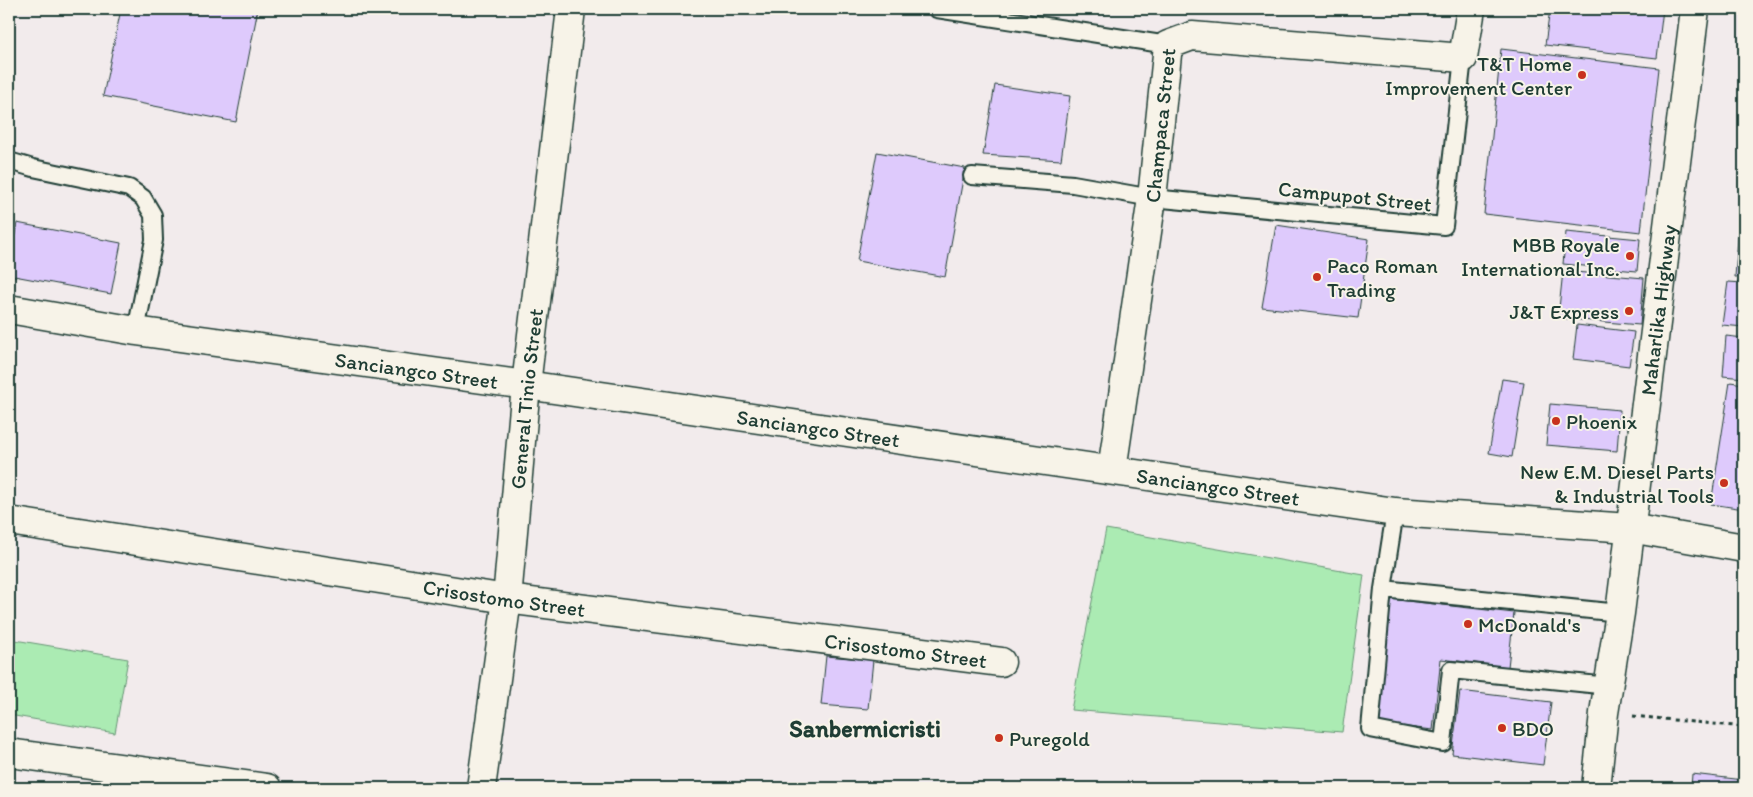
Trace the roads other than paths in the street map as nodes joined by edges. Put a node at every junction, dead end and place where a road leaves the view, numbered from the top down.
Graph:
1 (572, 9) edge
2 (936, 9) edge
3 (1471, 9) edge
4 (1695, 9) edge
5 (1168, 45) junction
6 (1464, 58) junction
7 (9, 161) edge
8 (972, 176) dead end
9 (1152, 198) junction
10 (9, 309) edge
11 (136, 331) junction
12 (526, 385) junction
13 (1112, 470) junction
14 (1395, 512) junction
15 (9, 521) edge
16 (1630, 528) junction
17 (1744, 548) edge
18 (1384, 590) junction
19 (507, 599) junction
20 (1620, 613) junction
21 (1002, 662) dead end
22 (1610, 686) junction
23 (9, 753) edge
24 (267, 788) edge
25 (481, 788) edge
26 (1596, 788) edge

1 - 12 street, General Tinio Street
2 - 5 lane
3 - 6 street
4 - 16 street, Maharlika Highway
5 - 6 street, Champaca Street
5 - 9 street, Champaca Street
6 - 9 lane, Campupot Street
7 - 11 lane
8 - 9 lane
9 - 13 street, Champaca Street
10 - 11 street, Sanciangco Street
11 - 12 street, Sanciangco Street
12 - 13 street, Sanciangco Street
12 - 19 street, General Tinio Street
13 - 14 street, Sanciangco Street
14 - 16 street, Sanciangco Street
14 - 18 lane
15 - 19 street, Crisostomo Street
16 - 17 street, Sanciangco Street
16 - 20 street, Maharlika Highway
18 - 20 lane
18 - 22 lane
19 - 21 street, Crisostomo Street
19 - 25 street, General Tinio Street
20 - 22 street, Maharlika Highway
22 - 26 street, Maharlika Highway
23 - 24 street

